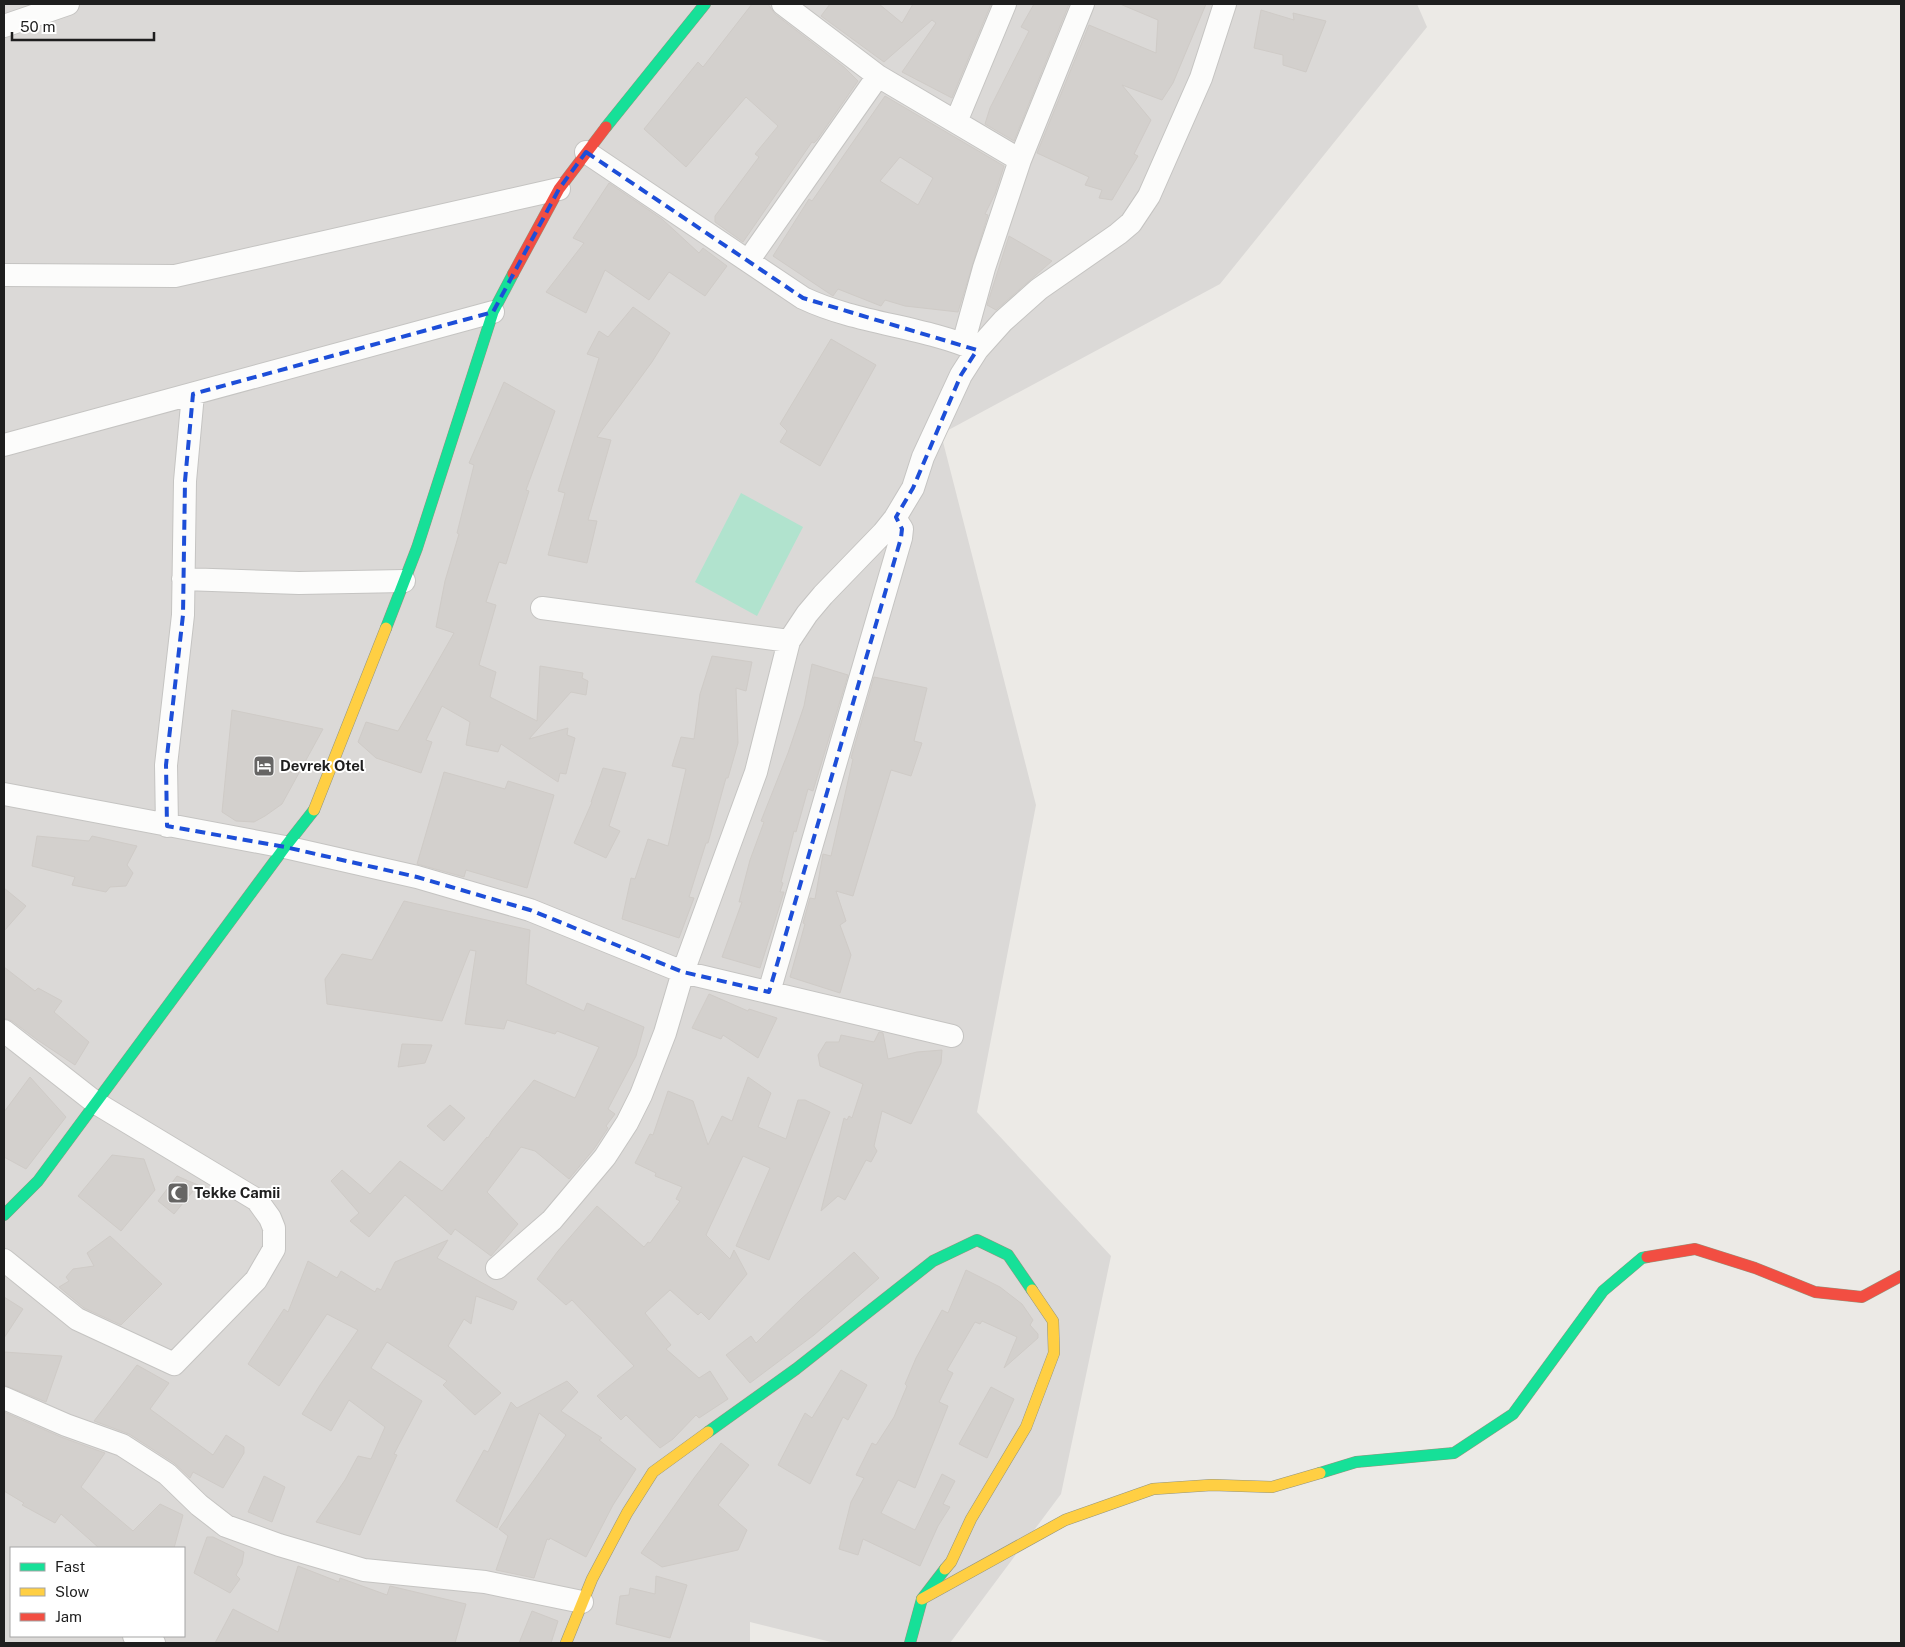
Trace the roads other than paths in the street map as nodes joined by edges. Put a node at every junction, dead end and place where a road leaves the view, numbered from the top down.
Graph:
1 (68, 4) edge
2 (705, 4) edge
3 (783, 4) edge
4 (1004, 4) edge
5 (1083, 4) edge
6 (1225, 4) edge
7 (4, 26) edge
8 (878, 76) junction
9 (956, 122) junction
10 (586, 152) junction
11 (1020, 160) junction
12 (559, 189) junction
13 (748, 261) junction
14 (4, 275) edge
15 (493, 312) junction
16 (970, 347) junction
17 (193, 394) junction
18 (4, 445) edge
19 (895, 518) junction
20 (183, 579) junction
21 (404, 581) junction
22 (542, 608) dead end
23 (789, 641) junction
24 (4, 794) edge
25 (167, 826) junction
26 (285, 847) junction
27 (683, 972) junction
28 (769, 992) junction
29 (4, 1031) edge
30 (952, 1036) dead end
31 (96, 1103) junction
32 (4, 1215) edge
33 (4, 1260) edge
34 (497, 1268) dead end
35 (1901, 1276) edge
36 (4, 1398) edge
37 (922, 1599) junction
38 (582, 1602) junction
39 (137, 1637) edge
40 (154, 1643) edge
41 (566, 1643) edge
42 (910, 1643) edge

1 - 7 street
2 - 10 street
3 - 8 street
4 - 9 street
5 - 11 street
6 - 16 street
8 - 9 street
8 - 13 street
9 - 11 street
10 - 12 street
10 - 13 street
11 - 16 street
12 - 14 street
12 - 15 street
13 - 16 street
15 - 17 street
15 - 21 street
16 - 19 street
17 - 18 street
17 - 20 street
19 - 23 street
19 - 28 street
20 - 21 street
20 - 25 street
21 - 26 street
22 - 23 street
23 - 27 street
24 - 25 street
25 - 26 street
26 - 27 street
26 - 31 street
27 - 28 street
27 - 34 street
28 - 30 street
29 - 31 street
31 - 32 street
31 - 33 street
35 - 37 street
36 - 38 street
37 - 38 street
37 - 42 street
38 - 41 street
39 - 40 street

